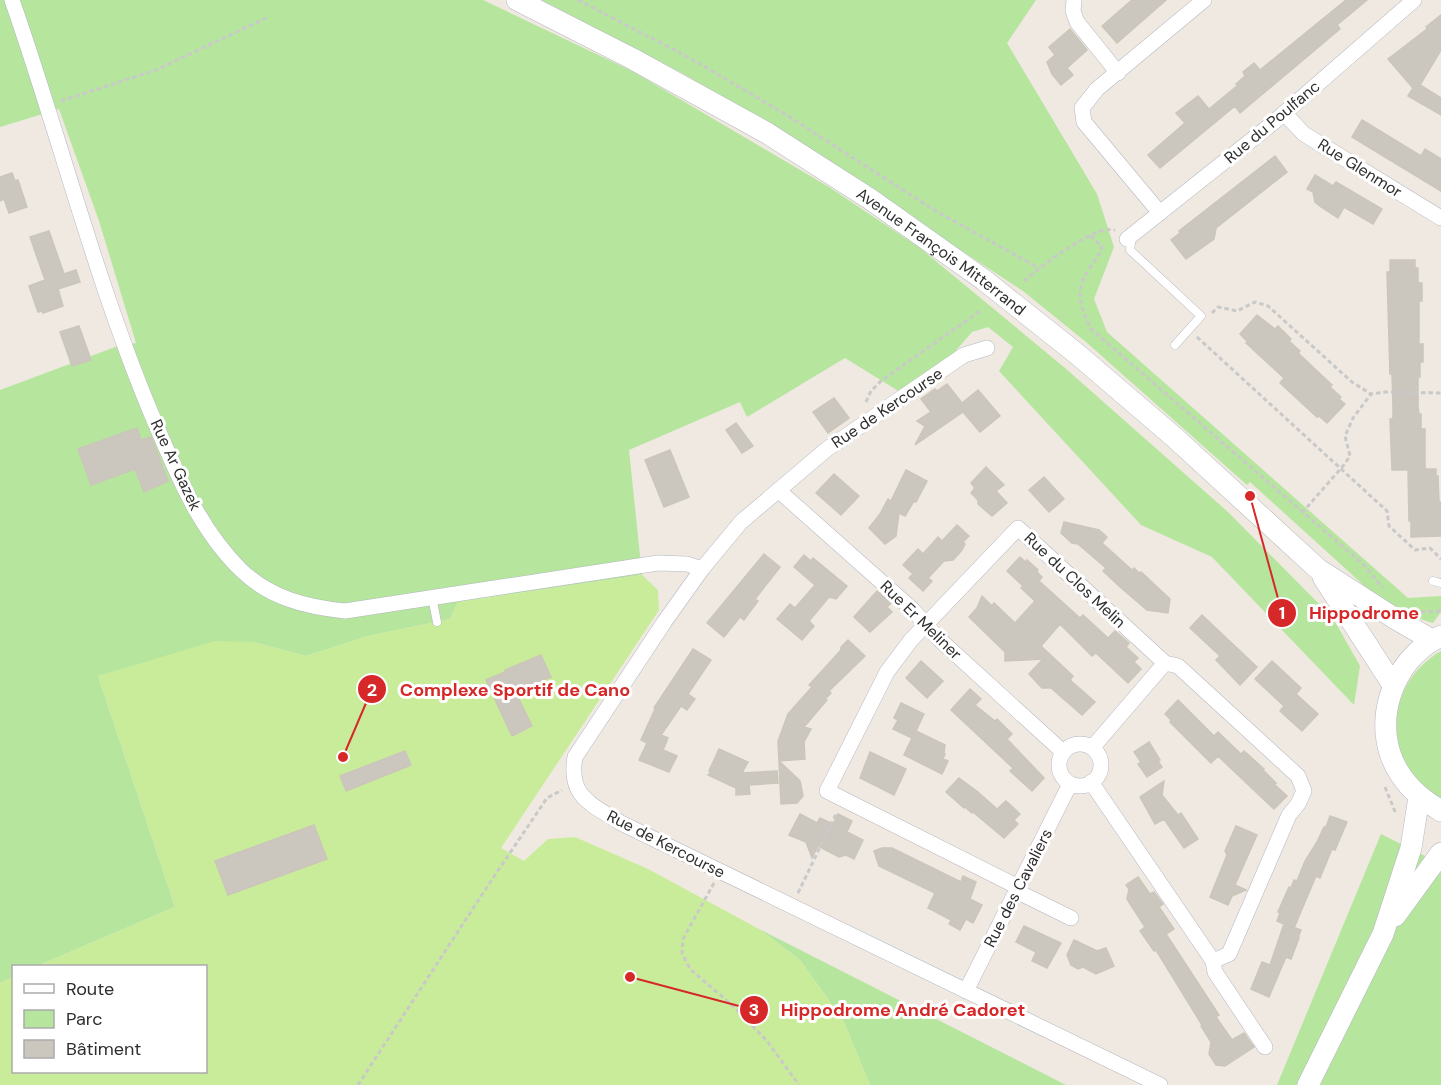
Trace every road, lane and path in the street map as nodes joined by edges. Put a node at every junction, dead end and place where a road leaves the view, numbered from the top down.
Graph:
1 (12, 0) edge
2 (517, 0) edge
3 (578, 0) edge
4 (1074, 0) edge
5 (1204, 0) edge
6 (1414, 0) edge
7 (266, 18) dead end
8 (1118, 73) junction
9 (48, 106) junction
10 (1284, 113) junction
11 (1160, 213) junction
12 (1441, 218) edge
13 (1090, 236) junction
14 (1129, 237) junction
15 (1039, 268) junction
16 (1024, 281) dead end
17 (980, 311) dead end
18 (1202, 316) junction
19 (1189, 330) junction
20 (1175, 345) dead end
21 (987, 348) dead end
22 (1441, 393) edge
23 (1371, 394) junction
24 (868, 421) junction
25 (1342, 468) junction
26 (778, 490) junction
27 (1302, 513) junction
28 (1441, 559) edge
29 (702, 569) junction
30 (1318, 569) junction
31 (1387, 594) dead end
32 (432, 597) junction
33 (1441, 611) edge
34 (1418, 612) dead end
35 (437, 622) dead end
36 (927, 624) junction
37 (1437, 638) edge
38 (1165, 663) junction
39 (1393, 685) junction
40 (1092, 748) junction
41 (1063, 752) junction
42 (1381, 781) dead end
43 (574, 783) junction
44 (1091, 783) junction
45 (1070, 784) junction
46 (1419, 797) junction
47 (843, 800) junction
48 (1441, 812) edge
49 (1397, 815) dead end
50 (1441, 853) edge
51 (720, 872) junction
52 (1017, 889) junction
53 (792, 907) junction
54 (1071, 918) dead end
55 (1383, 934) junction
56 (1213, 961) junction
57 (966, 991) junction
58 (1265, 1047) dead end
59 (358, 1085) edge
60 (799, 1085) edge
61 (1160, 1085) edge
62 (1308, 1085) edge

1 - 9 street, Rue Ar Gazek
2 - 30 main road, Avenue François Mitterrand
3 - 15 path
4 - 8 street
5 - 8 street
6 - 10 street, Rue du Poulfanc
7 - 9 path
8 - 11 street
9 - 32 street, Rue Ar Gazek
10 - 11 street, Rue du Poulfanc
10 - 12 street, Rue Glenmor
11 - 14 street, Rue du Poulfanc
13 - 14 path
13 - 15 path
13 - 27 path
14 - 18 lane
15 - 16 path
17 - 24 path
18 - 19 lane
18 - 23 path
19 - 20 lane
19 - 25 path
21 - 24 street, Rue de Kercourse
22 - 23 path
23 - 25 path
24 - 26 street, Rue de Kercourse
25 - 27 path
25 - 28 path
26 - 29 street, Rue de Kercourse
26 - 36 street, Rue Er Meliner
27 - 31 path
29 - 32 street, Rue Ar Gazek
29 - 43 street, Rue de Kercourse
30 - 37 main road, Avenue François Mitterrand
30 - 39 main road, Avenue François Mitterrand
32 - 35 lane
33 - 34 path
36 - 38 street, Rue du Clos Melin
36 - 41 street, Rue Er Meliner
36 - 47 street, Rue du Clos Melin
37 - 39 main road
38 - 40 street
38 - 56 street, Rue du Clos Melin
39 - 46 main road
40 - 41 street
40 - 44 street
41 - 45 street
42 - 49 path
43 - 51 street, Rue de Kercourse
43 - 59 path
44 - 45 street
44 - 56 street
45 - 52 street, Rue des Cavaliers
46 - 48 main road
46 - 55 main road
47 - 52 street
47 - 53 path
50 - 55 main road
51 - 53 street, Rue de Kercourse
51 - 60 path
52 - 54 street
52 - 57 street, Rue des Cavaliers
53 - 57 street, Rue de Kercourse
55 - 62 main road
56 - 58 street
57 - 61 street, Rue de Kercourse

